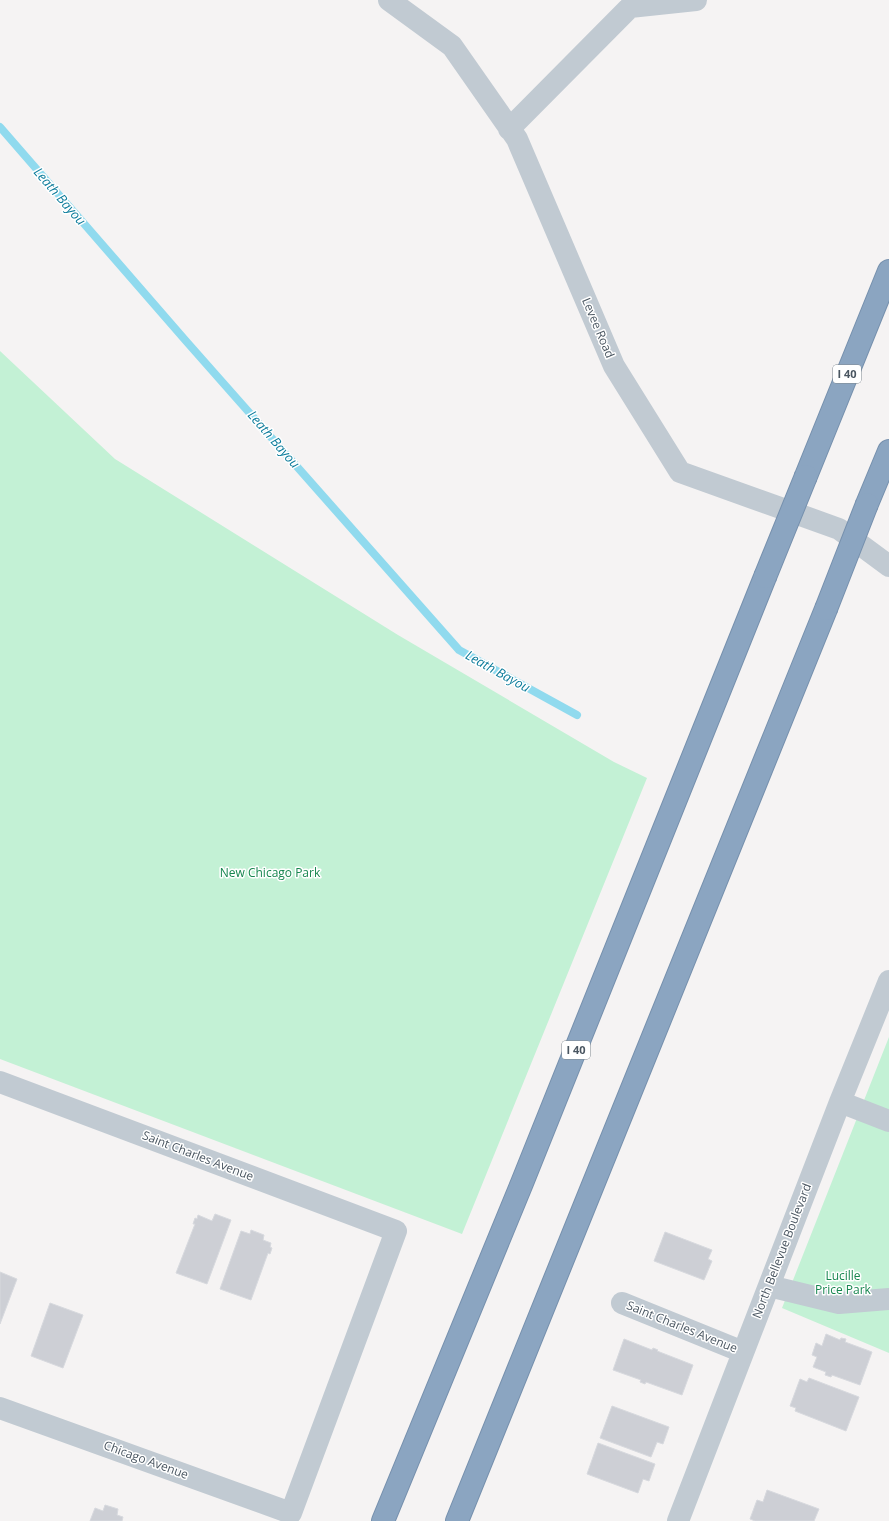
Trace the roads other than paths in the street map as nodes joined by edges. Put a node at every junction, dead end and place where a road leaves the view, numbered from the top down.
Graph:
1 (389, 0) edge
2 (696, 0) edge
3 (633, 4) edge
4 (510, 129) junction
5 (889, 271) edge
6 (889, 451) edge
7 (889, 566) edge
8 (889, 981) edge
9 (0, 1082) edge
10 (840, 1102) junction
11 (889, 1121) edge
12 (769, 1286) junction
13 (889, 1299) edge
14 (622, 1303) dead end
15 (743, 1352) junction
16 (0, 1408) edge
17 (291, 1513) joint
18 (383, 1521) edge
19 (457, 1521) edge
20 (678, 1521) edge

1 - 4 street, Levee Road
2 - 3 street
3 - 4 street
4 - 7 street, Levee Road
5 - 18 highway, I 40, bridge
6 - 19 highway, bridge
8 - 10 street, North Bellevue Boulevard
9 - 17 street, Saint Charles Avenue
10 - 11 street
10 - 12 street, North Bellevue Boulevard
12 - 13 street
12 - 15 street, North Bellevue Boulevard
14 - 15 street, Saint Charles Avenue
15 - 20 street, North Bellevue Boulevard
16 - 17 street, Chicago Avenue

